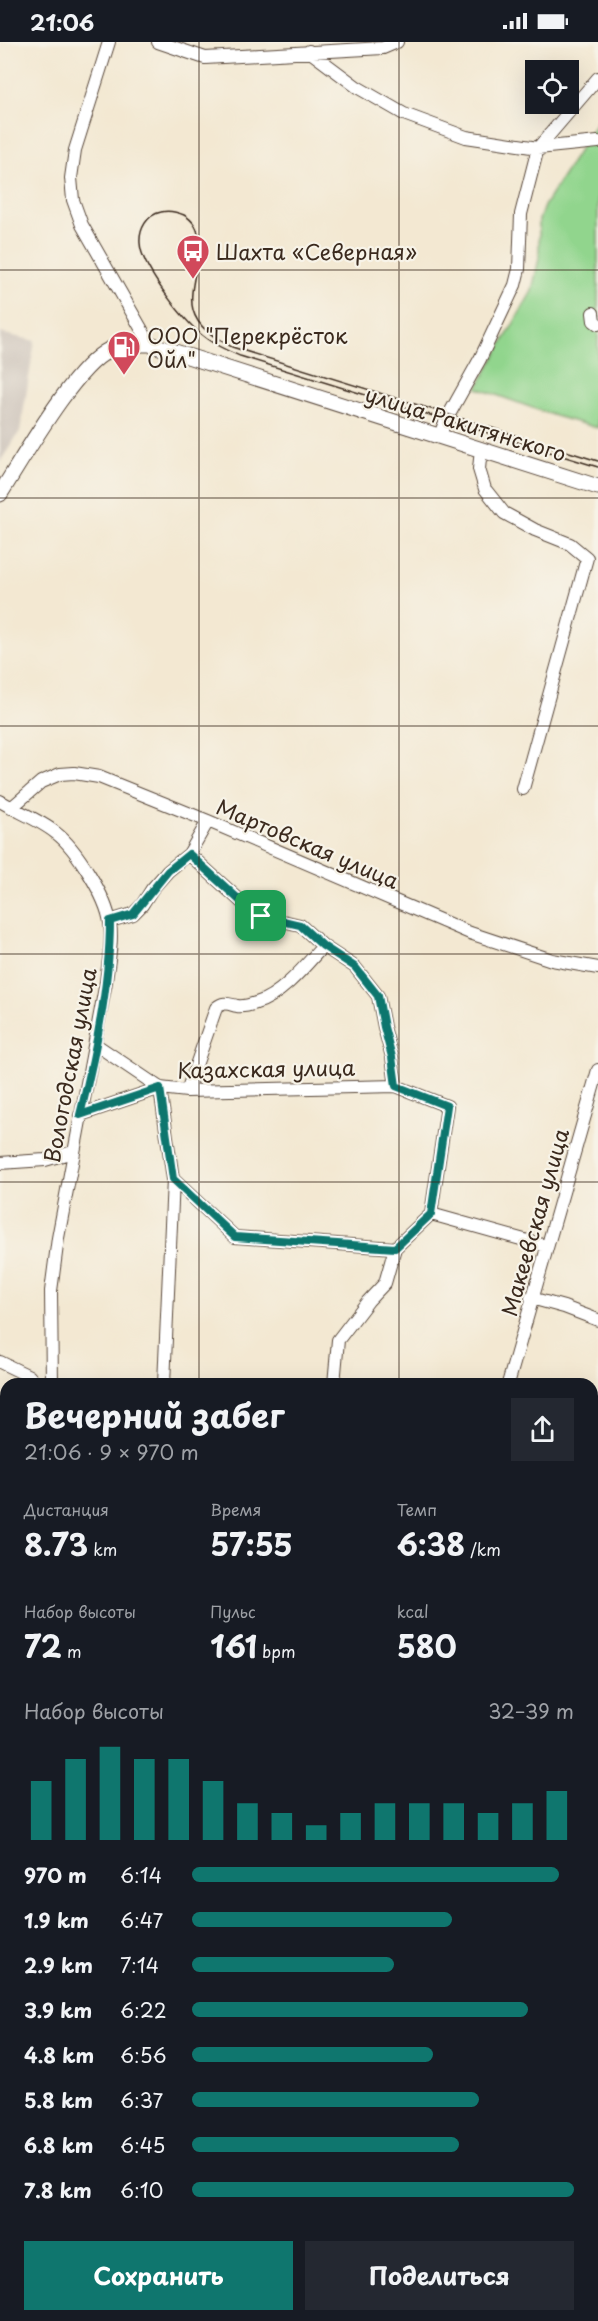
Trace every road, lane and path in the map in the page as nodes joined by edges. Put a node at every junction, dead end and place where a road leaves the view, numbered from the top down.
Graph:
1 (109, 42) edge
2 (158, 42) edge
3 (397, 42) edge
4 (309, 51) junction
5 (598, 78) edge
6 (598, 142) edge
7 (538, 148) junction
8 (150, 344) junction
9 (439, 437) junction
10 (481, 449) junction
11 (598, 487) edge
12 (0, 494) edge
13 (592, 557) edge
14 (523, 789) dead end
15 (0, 801) edge
16 (11, 808) junction
17 (208, 821) junction
18 (189, 854) junction
19 (110, 921) junction
20 (323, 946) junction
21 (598, 968) edge
22 (95, 1044) junction
23 (598, 1070) edge
24 (396, 1086) junction
25 (160, 1088) junction
26 (187, 1090) junction
27 (80, 1115) junction
28 (73, 1152) junction
29 (0, 1163) edge
30 (173, 1179) junction
31 (431, 1214) junction
32 (546, 1246) junction
33 (395, 1248) junction
34 (531, 1298) junction
35 (598, 1320) edge
36 (0, 1362) edge
37 (51, 1369) junction
38 (28, 1378) edge
39 (35, 1378) edge
40 (52, 1378) edge
41 (164, 1378) edge
42 (335, 1378) edge
43 (510, 1378) edge

1 - 8 street
2 - 4 street
3 - 4 street
4 - 7 street
5 - 7 street
6 - 7 street
7 - 9 street
8 - 9 main road, улица Ракитянского
8 - 12 main road, улица Ракитянского
9 - 10 main road, улица Ракитянского
10 - 11 main road, улица Ракитянского
10 - 13 street
13 - 14 street
15 - 16 street, Вологодская улица
16 - 17 street, Мартовская улица
16 - 19 street, Вологодская улица
17 - 18 street
17 - 21 street, Мартовская улица
18 - 19 street
18 - 20 street
19 - 22 street, Вологодская улица
20 - 24 street
20 - 26 street
22 - 25 street, Казахская улица
22 - 27 street, Вологодская улица
23 - 32 street, Макеевская улица
24 - 26 street, Казахская улица
24 - 31 street, Казахская улица
25 - 26 street, Казахская улица
25 - 27 street
25 - 30 street
27 - 28 street, Вологодская улица
28 - 29 street
28 - 37 street, Вологодская улица
30 - 33 street
30 - 41 street
31 - 32 street
31 - 33 street
32 - 34 street, Макеевская улица
33 - 42 street
34 - 35 street
34 - 43 street, Макеевская улица
36 - 38 street
37 - 39 street
37 - 40 street, Вологодская улица

